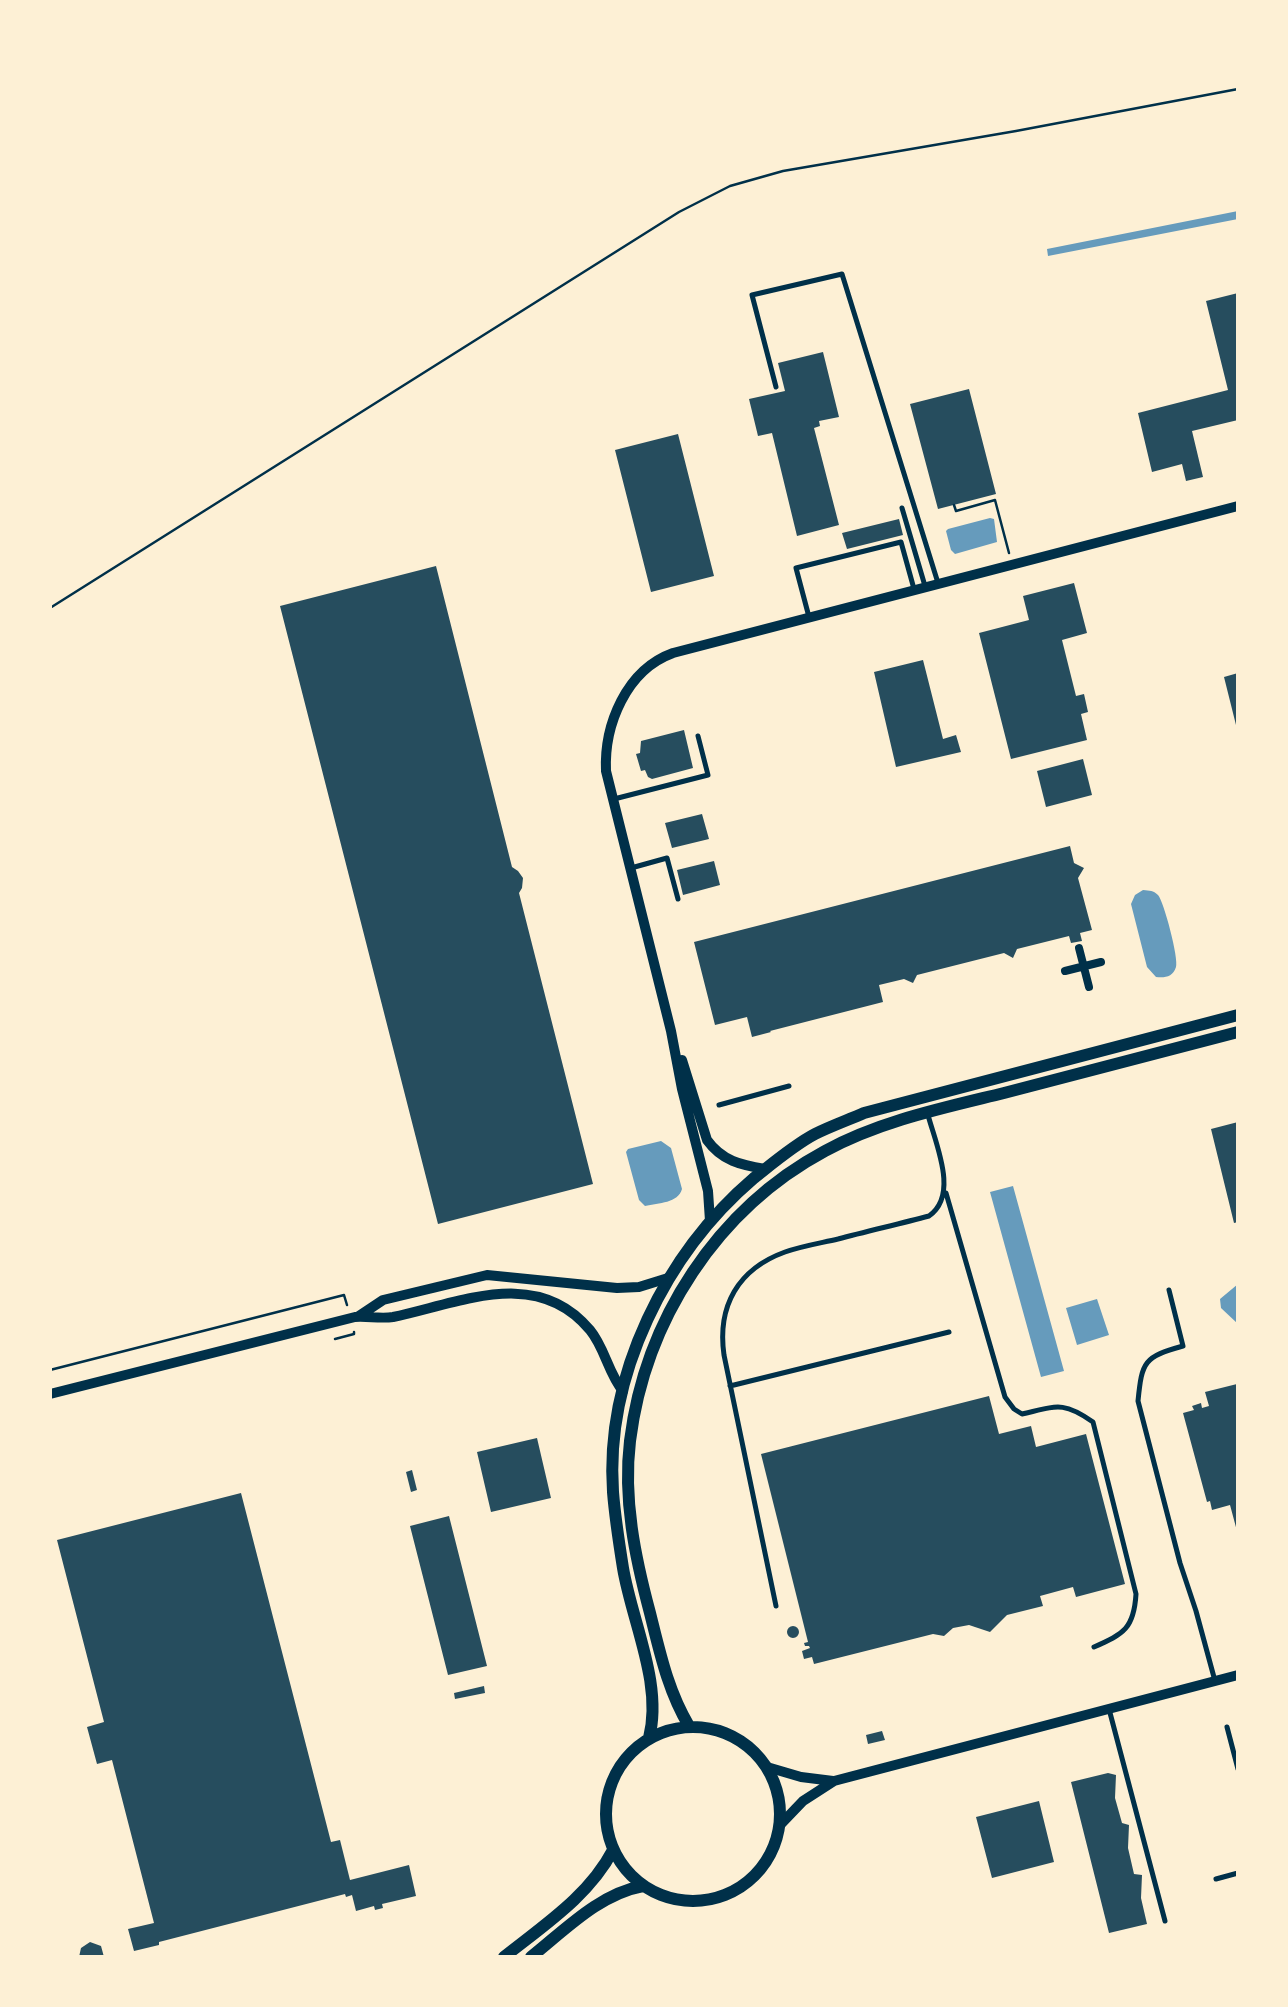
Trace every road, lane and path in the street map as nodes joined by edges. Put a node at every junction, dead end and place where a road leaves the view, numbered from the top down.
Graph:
1 (1238, 89) edge
2 (776, 387) dead end
3 (954, 505) dead end
4 (1238, 506) edge
5 (902, 508) dead end
6 (1012, 564) junction
7 (938, 584) junction
8 (920, 588) junction
9 (50, 608) edge
10 (809, 617) junction
11 (698, 736) dead end
12 (614, 799) junction
13 (631, 868) junction
14 (678, 898) dead end
15 (1079, 948) dead end
16 (1101, 962) dead end
17 (1084, 966) junction
18 (1065, 971) dead end
19 (1089, 986) dead end
20 (1238, 1016) edge
21 (671, 1031) junction
22 (1238, 1032) edge
23 (789, 1086) dead end
24 (719, 1106) dead end
25 (928, 1112) junction
26 (765, 1169) junction
27 (946, 1190) junction
28 (710, 1221) junction
29 (668, 1278) junction
30 (1168, 1290) dead end
31 (354, 1317) junction
32 (949, 1332) dead end
33 (335, 1340) dead end
34 (50, 1370) edge
35 (730, 1386) junction
36 (623, 1391) junction
37 (50, 1394) edge
38 (776, 1606) dead end
39 (1094, 1647) dead end
40 (1238, 1675) edge
41 (1215, 1681) junction
42 (1109, 1709) junction
43 (690, 1726) junction
44 (1227, 1727) dead end
45 (648, 1738) junction
46 (767, 1767) junction
47 (1238, 1769) edge
48 (834, 1781) junction
49 (780, 1825) junction
50 (613, 1850) junction
51 (1238, 1873) edge
52 (1216, 1879) dead end
53 (643, 1886) junction
54 (1165, 1921) dead end
55 (504, 1957) edge
56 (532, 1957) edge

1 - 9 path
2 - 7 lane
3 - 6 path
4 - 6 street
5 - 8 lane
6 - 7 street
7 - 8 street
8 - 10 street
8 - 10 lane
10 - 12 street
11 - 12 lane
12 - 13 street
13 - 14 lane
13 - 21 street
15 - 17 street
16 - 17 street
17 - 18 street
17 - 19 street
20 - 26 street
21 - 26 street
21 - 28 street
22 - 25 street
23 - 24 lane
25 - 27 lane
25 - 43 street
26 - 28 street
27 - 35 lane
27 - 39 lane
28 - 29 street
29 - 31 street
29 - 36 street
30 - 41 lane
31 - 33 path
31 - 34 path
31 - 36 street
31 - 37 street
32 - 35 lane
35 - 38 lane
36 - 45 street
40 - 41 street
41 - 42 street
42 - 48 street
42 - 54 lane
43 - 45 street
43 - 46 street
44 - 47 lane
45 - 50 street
46 - 48 street
46 - 49 street
48 - 49 street
49 - 53 street
50 - 53 street
50 - 55 street
51 - 52 lane
53 - 56 street

